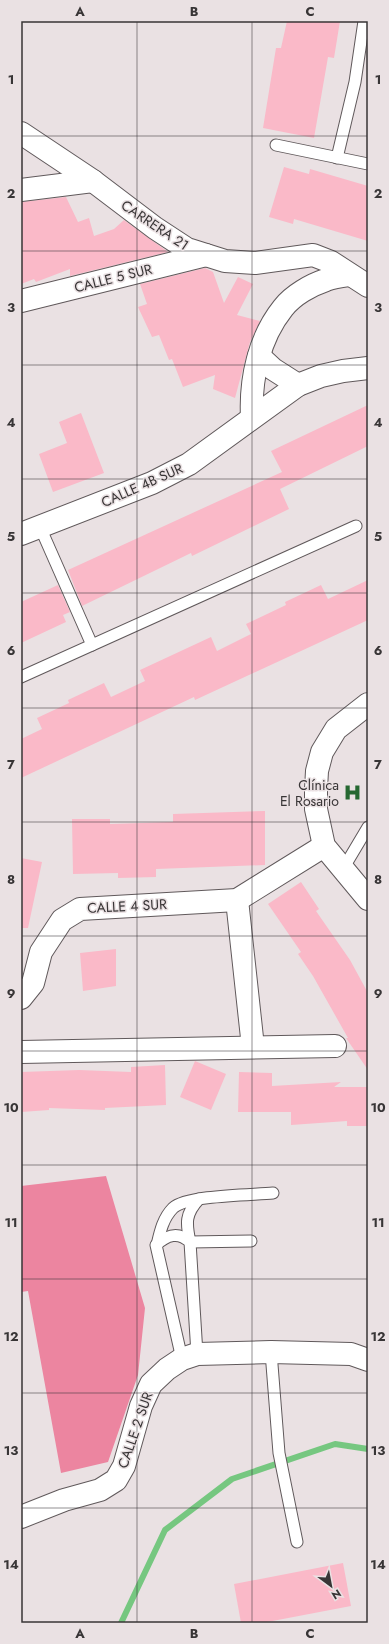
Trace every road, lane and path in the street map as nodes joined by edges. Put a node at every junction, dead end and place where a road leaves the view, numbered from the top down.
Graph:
1 (364, 21) edge
2 (21, 133) edge
3 (276, 146) dead end
4 (337, 158) junction
5 (368, 164) edge
6 (93, 181) junction
7 (21, 190) edge
8 (206, 255) junction
9 (359, 281) edge
10 (21, 301) edge
11 (259, 356) junction
12 (368, 368) edge
13 (298, 385) junction
14 (252, 417) junction
15 (356, 526) dead end
16 (30, 530) edge
17 (92, 645) junction
18 (21, 677) edge
19 (368, 704) edge
20 (368, 827) edge
21 (324, 846) junction
22 (343, 869) junction
23 (368, 899) edge
24 (237, 900) junction
25 (21, 998) edge
26 (334, 1046) dead end
27 (253, 1047) junction
28 (21, 1052) edge
29 (273, 1193) dead end
30 (199, 1199) junction
31 (251, 1241) dead end
32 (190, 1242) junction
33 (156, 1245) junction
34 (271, 1352) junction
35 (190, 1357) junction
36 (368, 1360) edge
37 (21, 1517) edge
38 (297, 1542) dead end

1 - 4 lane
2 - 6 street, CARRERA 21
3 - 4 lane
4 - 5 lane
6 - 7 street
6 - 8 street, CARRERA 21
8 - 9 street, CARRERA 21
8 - 10 street, CALLE 5 SUR
9 - 11 street
11 - 13 street
11 - 14 street
12 - 13 street, CALLE 4B SUR
13 - 14 street, CALLE 4B SUR
14 - 16 street, CALLE 4B SUR
15 - 17 lane
16 - 17 lane
17 - 18 lane
19 - 21 street
20 - 22 lane
21 - 22 street
21 - 24 street, CALLE 4 SUR
22 - 23 street
24 - 25 street, CALLE 4 SUR
24 - 27 street
26 - 27 street
27 - 28 street
29 - 30 lane
30 - 32 lane
30 - 33 lane
31 - 32 lane
32 - 33 lane
32 - 35 lane
33 - 35 lane
34 - 35 street
34 - 36 street
34 - 38 lane
35 - 37 street, CALLE 2 SUR

